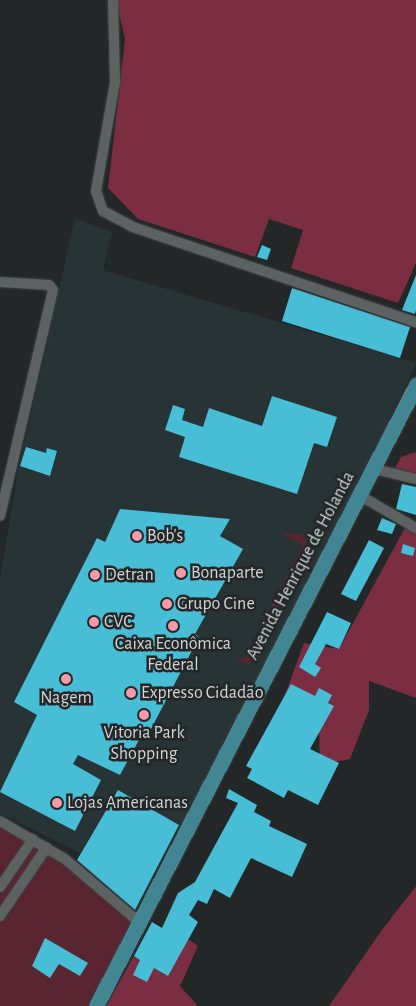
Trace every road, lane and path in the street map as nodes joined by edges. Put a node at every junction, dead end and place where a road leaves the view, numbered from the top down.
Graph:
1 (113, 0) edge
2 (0, 282) edge
3 (416, 322) edge
4 (416, 385) edge
5 (374, 469) junction
6 (416, 479) edge
7 (359, 495) junction
8 (0, 516) edge
9 (416, 528) edge
10 (0, 821) edge
11 (32, 839) junction
12 (46, 847) junction
13 (0, 887) edge
14 (0, 916) edge
15 (139, 922) junction
16 (96, 1006) edge

1 - 3 street
2 - 8 street
4 - 5 main road, Avenida Henrique de Holanda
5 - 6 street
5 - 7 main road, Avenida Henrique de Holanda
7 - 9 street
7 - 15 main road, Avenida Henrique de Holanda
10 - 11 street
11 - 12 street
11 - 13 street
12 - 14 street
12 - 15 street
15 - 16 main road, Avenida Henrique de Holanda

